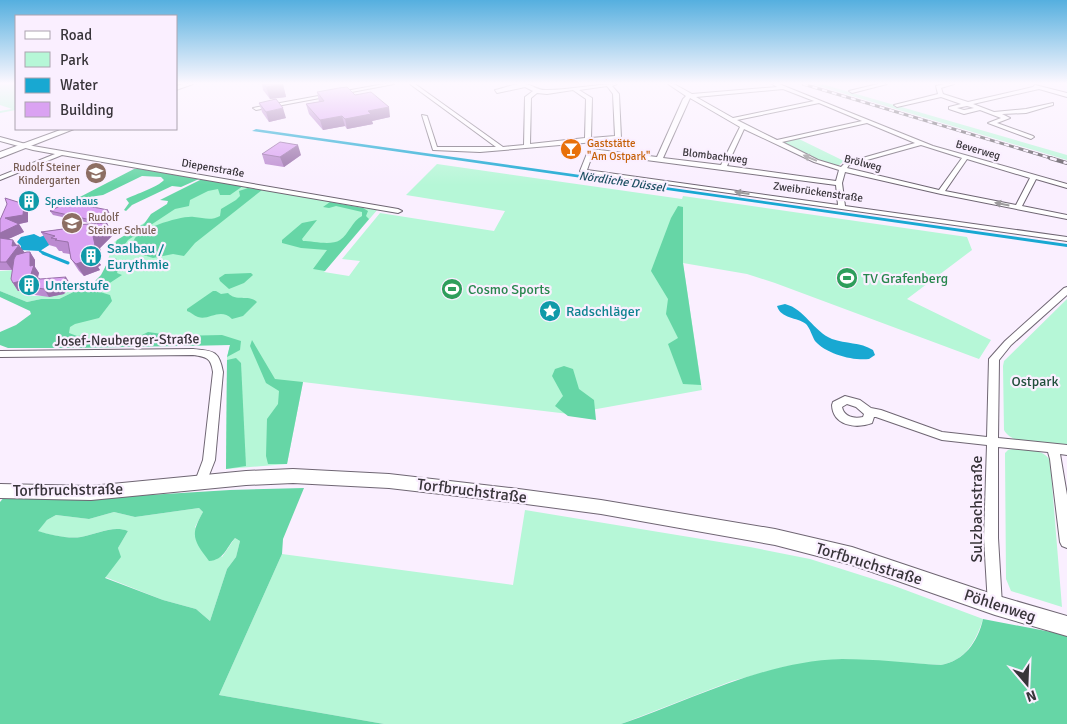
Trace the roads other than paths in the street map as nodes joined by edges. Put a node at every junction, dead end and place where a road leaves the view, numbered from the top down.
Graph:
1 (425, 118) edge
2 (459, 118) edge
3 (528, 118) edge
4 (588, 118) edge
5 (617, 118) edge
6 (678, 118) edge
7 (728, 118) edge
8 (742, 118) edge
9 (859, 118) edge
10 (1006, 118) edge
11 (732, 120) junction
12 (867, 121) junction
13 (743, 126) junction
14 (67, 130) edge
15 (588, 138) junction
16 (0, 139) edge
17 (1019, 141) dead end
18 (776, 142) junction
19 (921, 143) junction
20 (527, 145) junction
21 (24, 146) junction
22 (500, 147) junction
23 (60, 153) junction
24 (590, 154) joint
25 (0, 155) edge
26 (965, 158) junction
27 (659, 160) junction
28 (723, 167) junction
29 (842, 168) junction
30 (1034, 176) junction
31 (0, 178) edge
32 (839, 183) junction
33 (1067, 186) edge
34 (941, 192) junction
35 (842, 207) junction
36 (1018, 207) junction
37 (398, 211) dead end
38 (1067, 217) edge
39 (1067, 238) edge
40 (1067, 290) edge
41 (0, 354) edge
42 (868, 412) dead end
43 (994, 442) junction
44 (1052, 449) junction
45 (1067, 450) edge
46 (200, 484) junction
47 (0, 491) edge
48 (1067, 542) edge
49 (934, 584) joint
50 (995, 605) junction
51 (1067, 626) edge

1 - 22 street
2 - 22 street
3 - 20 street
4 - 15 street
5 - 15 street
6 - 27 street
7 - 11 street, Brölweg
8 - 11 street
9 - 12 street, Beverweg
10 - 17 street
11 - 13 street, Brölweg
12 - 18 street
12 - 19 street, Beverweg
13 - 18 street, Brölweg
13 - 28 street
14 - 21 main road
15 - 20 street
16 - 21 street, Diepenstraße
29 -> 18 street, Brölweg
19 - 26 street, Beverweg
19 - 29 street
20 - 22 street
21 - 23 street, Diepenstraße
21 - 25 main road
23 - 31 street
23 - 37 street, Diepenstraße
24 - 27 street, Blombachweg
35 -> 24 street, Zweibrückenstraße
26 - 30 street, Beverweg
26 - 34 street
27 - 28 street, Blombachweg
28 - 32 street, Blombachweg
29 - 32 street
29 - 34 street, Brölweg
30 - 33 street, Beverweg
30 - 36 street
32 - 35 street
36 -> 34 street, Brölweg
35 - 39 street, Zweibrückenstraße
36 - 38 street, Brölweg
40 - 43 street, Sulzbachstraße
41 - 46 street, Josef-Neuberger-Straße
42 - 43 street, Sulzbachstraße
43 - 44 street
43 - 50 street, Sulzbachstraße
44 - 45 street
44 - 48 street
46 - 47 main road, Torfbruchstraße
46 - 49 main road, Torfbruchstraße
49 - 50 main road, Pöhlenweg
50 - 51 main road, Pöhlenweg

